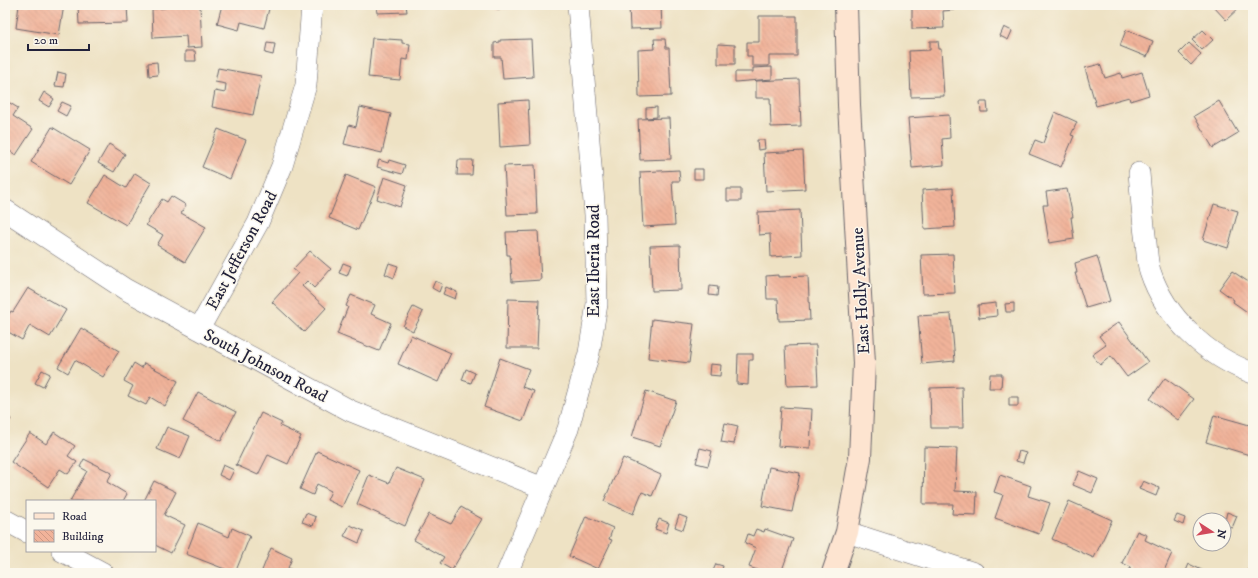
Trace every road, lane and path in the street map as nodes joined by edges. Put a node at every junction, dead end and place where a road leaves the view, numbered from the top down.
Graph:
1 (312, 5) edge
2 (578, 5) edge
3 (846, 5) edge
4 (1139, 173) dead end
5 (5, 210) edge
6 (199, 329) junction
7 (1253, 373) edge
8 (543, 488) junction
9 (5, 520) edge
10 (26, 531) edge
11 (848, 532) junction
12 (64, 552) edge
13 (103, 573) edge
14 (507, 573) edge
15 (833, 573) edge
16 (974, 573) edge

1 - 6 street, East Jefferson Road
2 - 8 street, East Iberia Road
3 - 11 street, East Holly Avenue
4 - 7 street
5 - 6 street, South Johnson Road
6 - 8 street, South Johnson Road
8 - 14 street, East Iberia Road
9 - 10 street
11 - 15 street, East Holly Avenue
11 - 16 street
12 - 13 street

